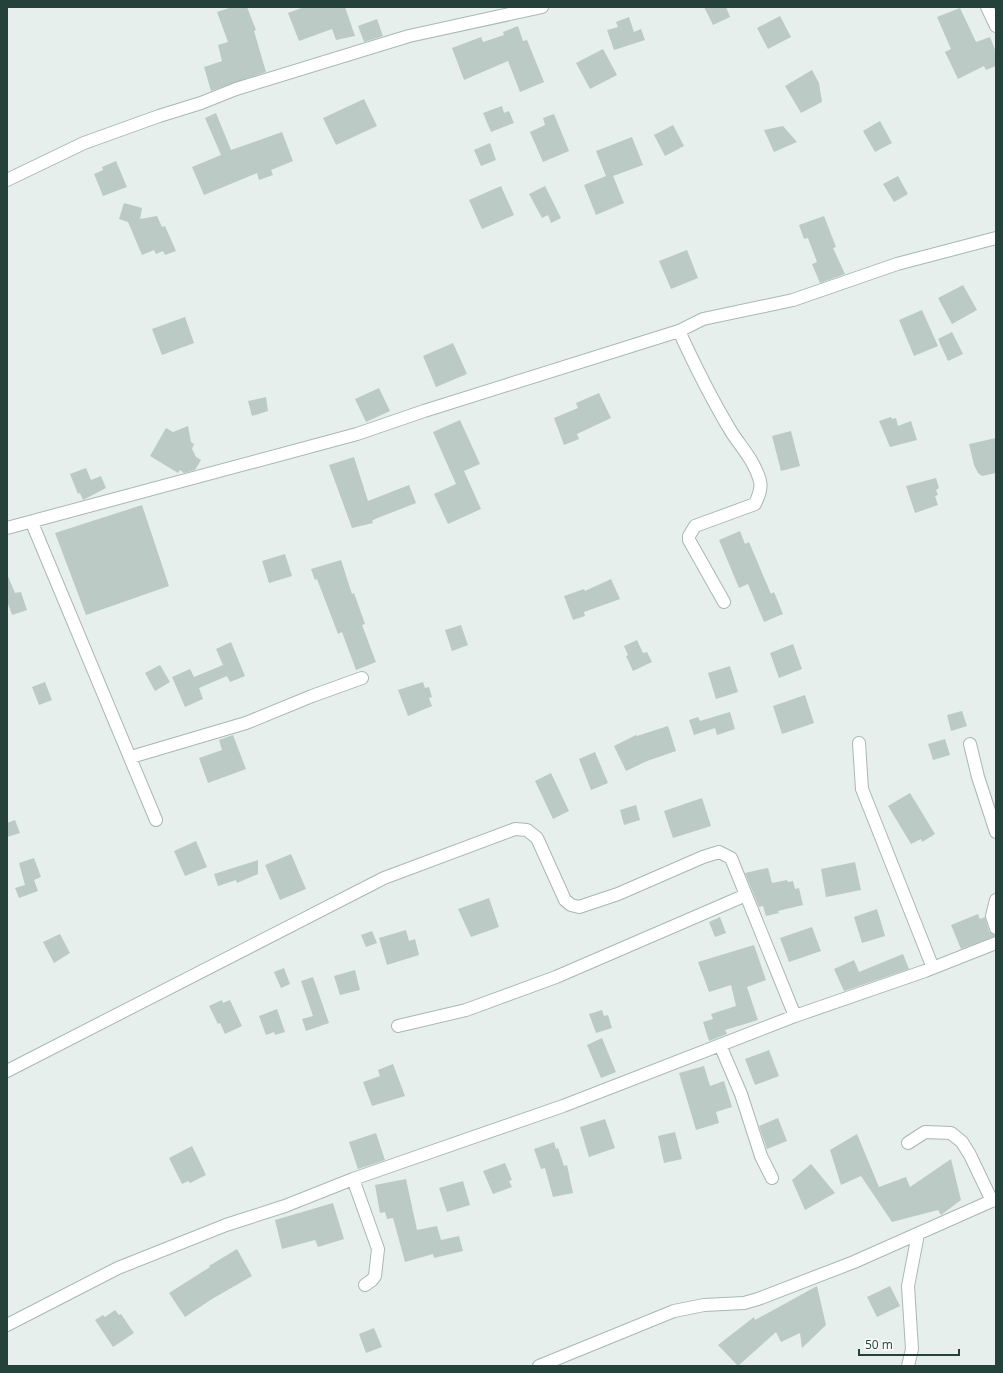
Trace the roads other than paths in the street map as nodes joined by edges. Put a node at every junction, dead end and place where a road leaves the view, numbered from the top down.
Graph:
1 (542, 7) edge
2 (987, 7) edge
3 (996, 26) edge
4 (7, 180) edge
5 (996, 238) edge
6 (680, 331) junction
7 (32, 523) junction
8 (7, 528) edge
9 (724, 602) dead end
10 (362, 678) dead end
11 (859, 743) dead end
12 (970, 744) dead end
13 (131, 757) junction
14 (156, 820) dead end
15 (996, 832) edge
16 (746, 895) junction
17 (996, 900) edge
18 (996, 928) edge
19 (996, 943) edge
20 (933, 968) junction
21 (795, 1016) junction
22 (398, 1026) dead end
23 (720, 1045) junction
24 (7, 1070) edge
25 (908, 1143) dead end
26 (772, 1178) dead end
27 (353, 1179) junction
28 (994, 1200) edge
29 (918, 1234) junction
30 (365, 1285) dead end
31 (7, 1325) edge
32 (540, 1366) edge
33 (908, 1366) edge

1 - 4 street
2 - 3 street
5 - 6 street
6 - 7 street
6 - 9 street
7 - 8 street
7 - 13 street
10 - 13 street
11 - 20 street
12 - 15 street
13 - 14 street
16 - 21 street
16 - 22 street
16 - 24 street
17 - 18 street
19 - 20 street
20 - 21 street
21 - 23 street
23 - 26 street
23 - 27 street
25 - 28 street
27 - 30 street
27 - 31 street
28 - 29 street
29 - 32 street
29 - 33 street

